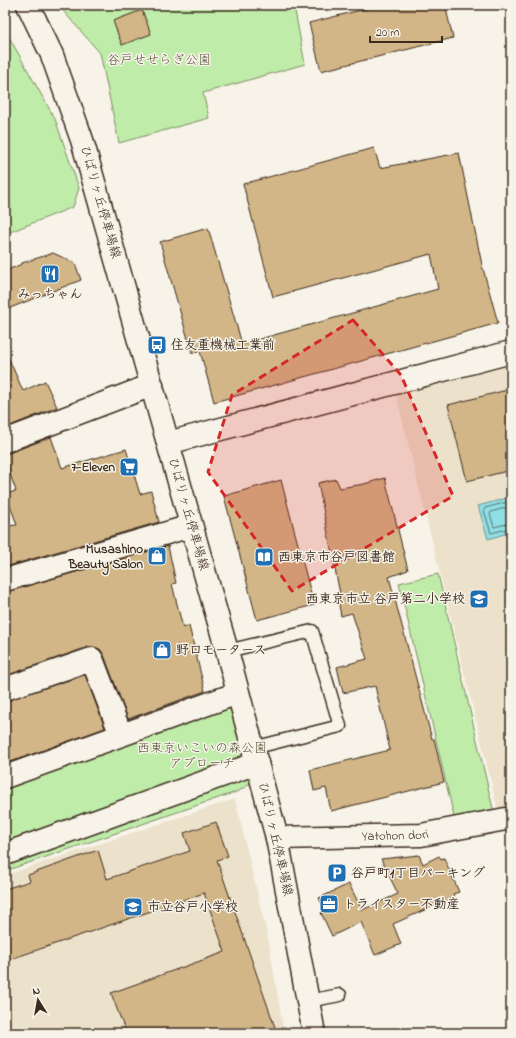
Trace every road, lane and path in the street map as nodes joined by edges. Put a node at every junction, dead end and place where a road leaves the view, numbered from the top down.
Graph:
1 (30, 6) edge
2 (511, 352) edge
3 (152, 385) junction
4 (5, 441) edge
5 (168, 443) junction
6 (191, 526) junction
7 (5, 580) edge
8 (227, 651) junction
9 (5, 689) edge
10 (238, 693) junction
11 (121, 735) junction
12 (255, 755) junction
13 (5, 777) edge
14 (511, 818) edge
15 (277, 838) junction
16 (5, 854) edge
17 (340, 995) dead end
18 (308, 1001) junction
19 (314, 1033) edge

1 - 3 street, ひばりヶ丘停車場線
2 - 5 street
3 - 4 street
3 - 5 street, ひばりヶ丘停車場線
5 - 6 street, ひばりヶ丘停車場線
6 - 7 street
6 - 8 street, ひばりヶ丘停車場線
8 - 10 street, ひばりヶ丘停車場線
8 - 12 lane
9 - 11 street
10 - 11 street
10 - 12 street, ひばりヶ丘停車場線
11 - 13 street
12 - 15 street, ひばりヶ丘停車場線
12 - 16 street
14 - 15 street, Yatohon dori
15 - 18 street, ひばりヶ丘停車場線
17 - 18 lane
18 - 19 street, ひばりヶ丘停車場線

